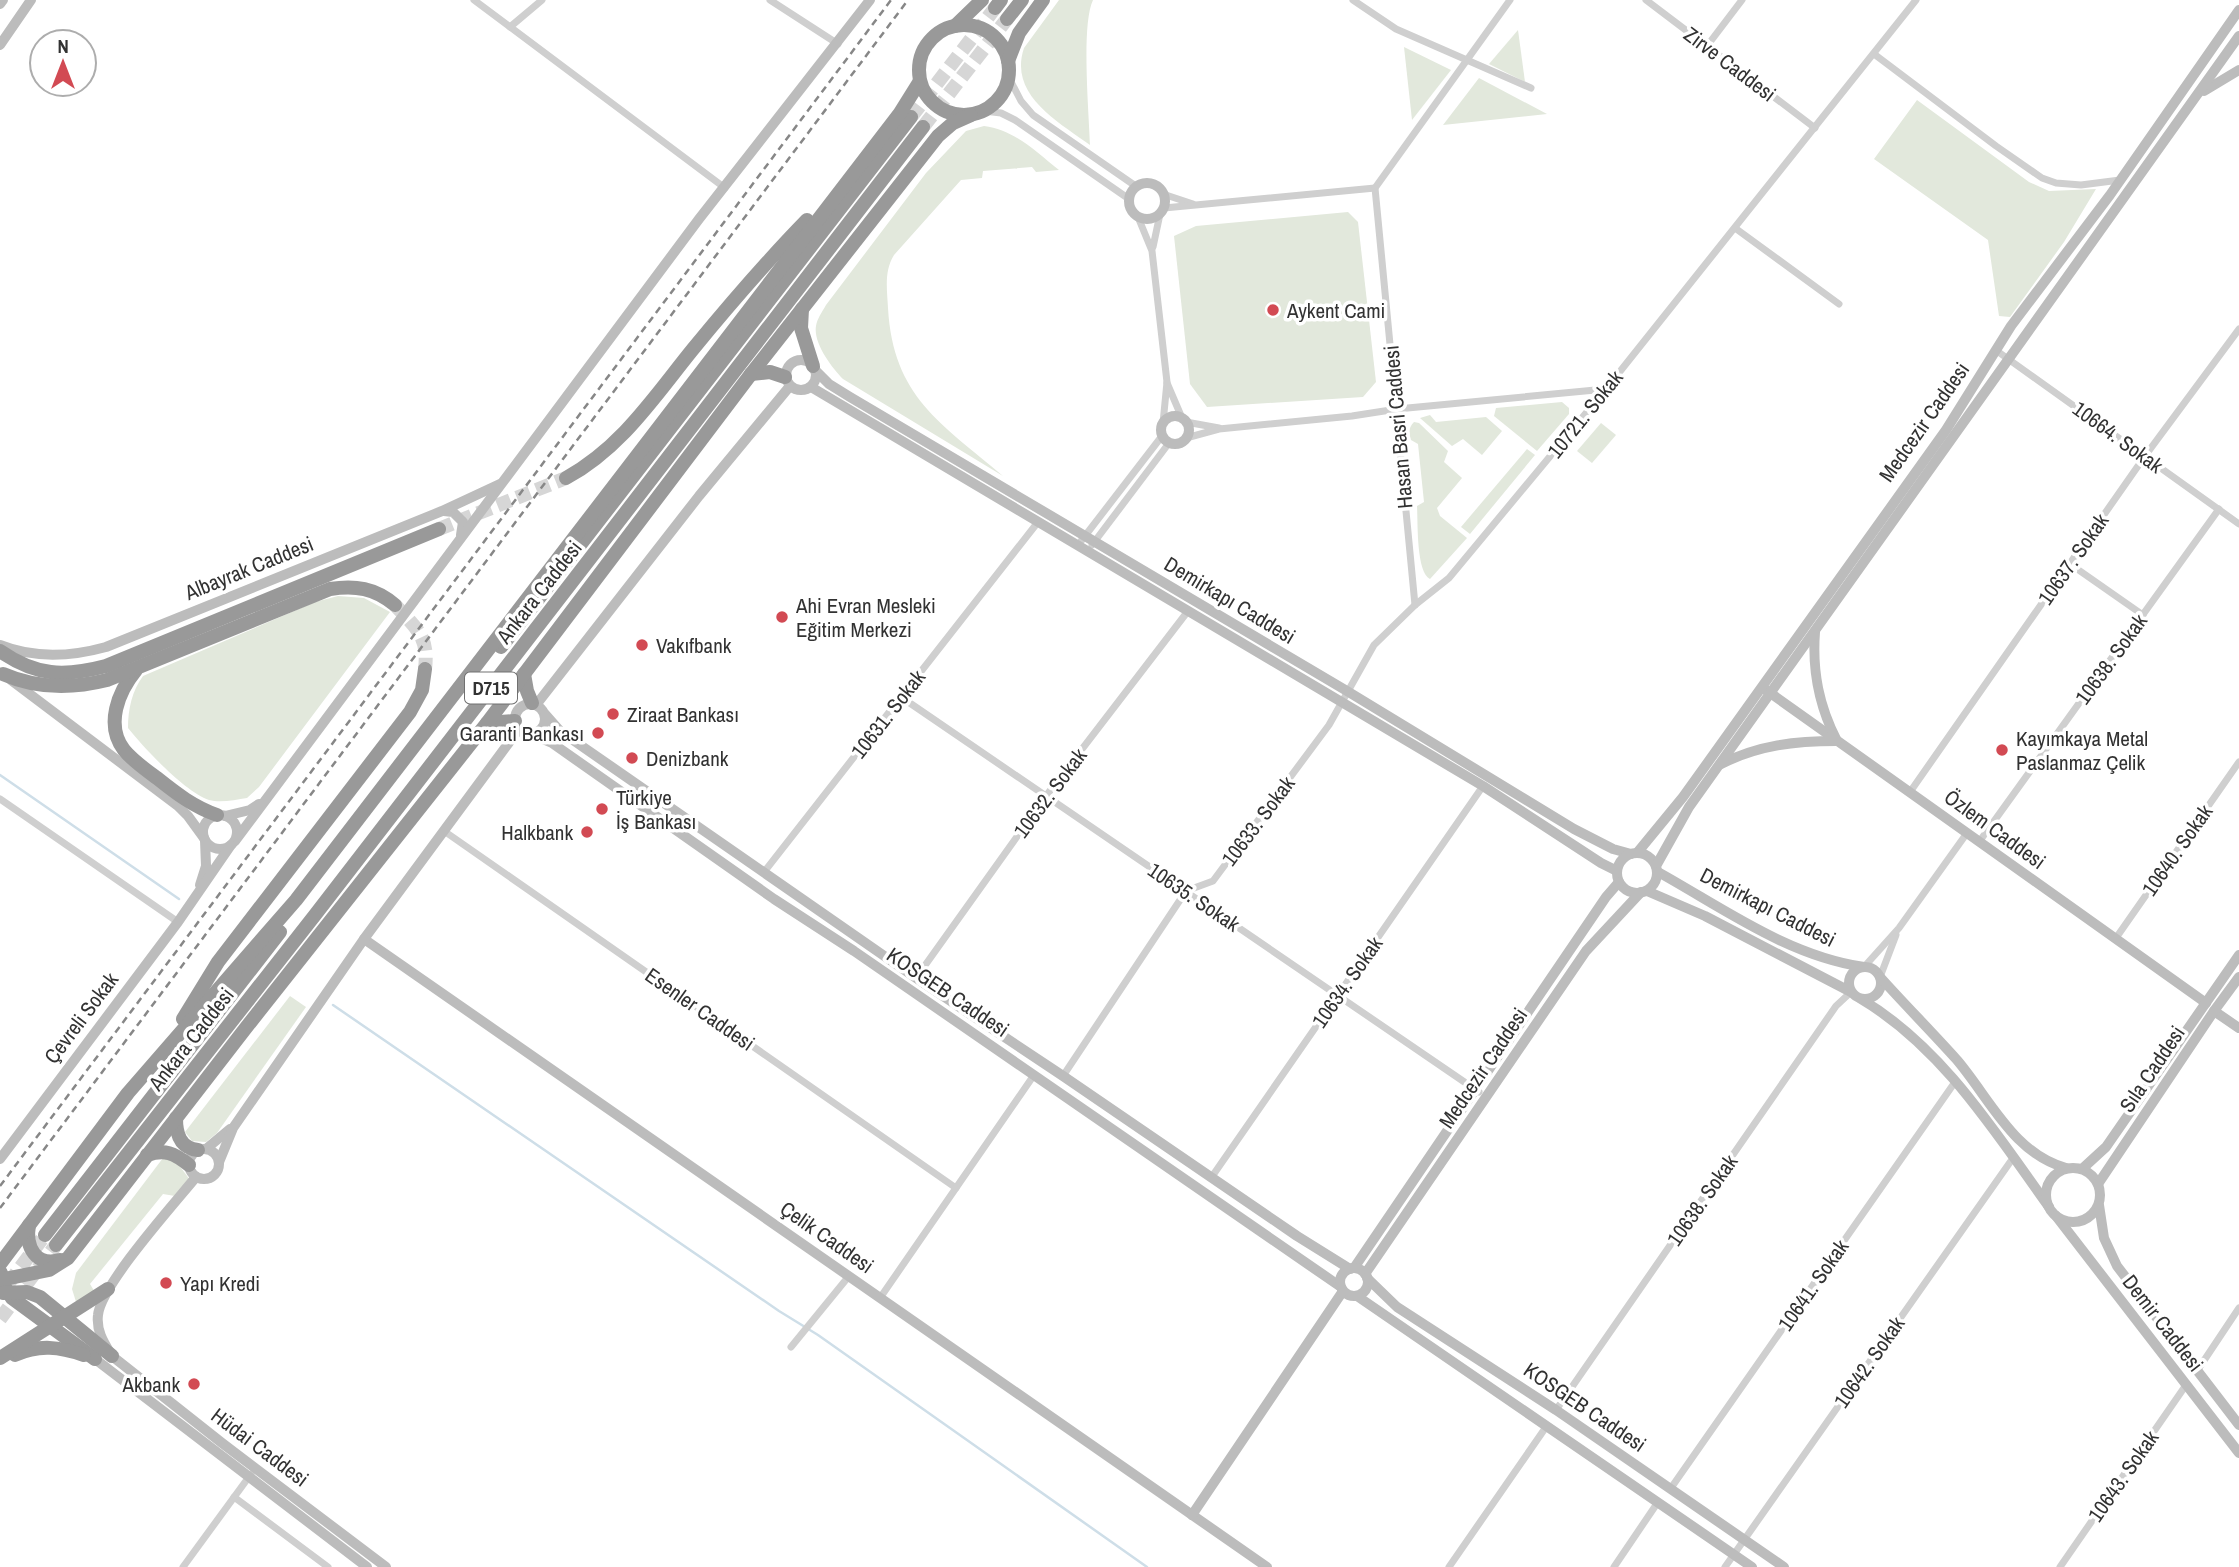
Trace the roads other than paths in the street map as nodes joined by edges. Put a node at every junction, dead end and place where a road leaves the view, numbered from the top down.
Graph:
1 (31, 0) edge
2 (474, 0) edge
3 (542, 0) edge
4 (770, 0) edge
5 (870, 0) edge
6 (982, 0) edge
7 (1022, 0) edge
8 (1043, 0) edge
9 (1353, 0) edge
10 (1510, 0) edge
11 (1646, 0) edge
12 (1742, 0) edge
13 (1916, 0) edge
14 (2239, 10) edge
15 (1007, 19) tunnel mouth
16 (955, 26) junction
17 (510, 27) junction
18 (2239, 36) edge
19 (838, 44) junction
20 (0, 45) edge
21 (1707, 46) junction
22 (1874, 54) junction
23 (1465, 61) junction
24 (1008, 69) junction
25 (2239, 70) edge
26 (920, 81) junction
27 (1531, 88) dead end
28 (2196, 97) junction
29 (978, 113) junction
30 (1815, 128) junction
31 (2120, 180) junction
32 (1137, 187) junction
33 (725, 188) junction
34 (1376, 188) junction
35 (837, 193) junction
36 (1163, 194) junction
37 (1129, 199) junction
38 (1196, 205) junction
39 (1162, 211) junction
40 (1138, 217) junction
41 (1735, 228) junction
42 (1152, 251) junction
43 (1839, 304) dead end
44 (802, 307) junction
45 (2239, 329) edge
46 (1997, 351) junction
47 (2009, 359) junction
48 (814, 368) junction
49 (751, 374) junction
50 (788, 382) junction
51 (1167, 383) junction
52 (811, 387) junction
53 (1606, 389) junction
54 (1397, 409) junction
55 (1184, 420) junction
56 (1164, 423) junction
57 (1219, 429) junction
58 (1186, 438) junction
59 (1166, 440) junction
60 (2145, 456) junction
61 (677, 472) junction
62 (566, 478) tunnel mouth
63 (505, 481) junction
64 (2219, 509) junction
65 (442, 511) junction
66 (1038, 522) junction
67 (2239, 524) edge
68 (439, 529) tunnel mouth
69 (459, 541) junction
70 (1086, 543) junction
71 (2070, 564) junction
72 (584, 568) junction
73 (1415, 604) junction
74 (395, 605) tunnel mouth
75 (1188, 611) junction
76 (2143, 615) junction
77 (1815, 631) junction
78 (0, 645) edge
79 (0, 651) edge
80 (425, 668) tunnel mouth
81 (137, 669) junction
82 (1, 673) edge
83 (524, 674) junction
84 (1765, 690) junction
85 (1344, 696) junction
86 (901, 697) junction
87 (534, 704) junction
88 (545, 715) junction
89 (487, 723) junction
90 (517, 725) junction
91 (531, 734) junction
92 (1837, 741) junction
93 (2239, 762) edge
94 (1719, 765) junction
95 (1483, 786) junction
96 (1910, 792) junction
97 (1046, 796) junction
98 (267, 798) junction
99 (1, 803) edge
100 (221, 816) junction
101 (444, 831) junction
102 (1967, 833) junction
103 (204, 839) junction
104 (1979, 842) junction
105 (233, 843) junction
106 (1634, 853) junction
107 (1657, 869) junction
108 (764, 872) junction
109 (1618, 876) junction
110 (1186, 891) junction
111 (1644, 892) junction
112 (194, 900) junction
113 (315, 915) junction
114 (178, 922) junction
115 (1899, 928) junction
116 (364, 939) junction
117 (2116, 939) junction
118 (2239, 955) edge
119 (1864, 967) junction
120 (1880, 977) junction
121 (2239, 977) edge
122 (916, 978) junction
123 (1851, 992) junction
124 (1338, 995) junction
125 (1861, 999) junction
126 (2210, 1007) junction
127 (2239, 1028) edge
128 (245, 1029) junction
129 (159, 1057) junction
130 (1034, 1075) junction
131 (1063, 1076) junction
132 (1955, 1082) junction
133 (1475, 1089) junction
134 (1486, 1097) junction
135 (176, 1118) junction
136 (233, 1128) junction
137 (202, 1150) junction
138 (147, 1155) junction
139 (2013, 1158) junction
140 (0, 1159) edge
141 (219, 1162) junction
142 (2066, 1168) junction
143 (2082, 1169) junction
144 (193, 1170) junction
145 (1211, 1178) junction
146 (2098, 1184) junction
147 (956, 1188) junction
148 (2099, 1205) junction
149 (2052, 1211) junction
150 (30, 1224) junction
151 (74, 1251) junction
152 (2, 1261) edge
153 (1352, 1269) junction
154 (849, 1276) junction
155 (1366, 1276) junction
156 (2, 1286) edge
157 (108, 1289) junction
158 (1342, 1289) junction
159 (1357, 1296) junction
160 (880, 1298) junction
161 (2239, 1308) edge
162 (65, 1317) junction
163 (51, 1326) junction
164 (791, 1347) dead end
165 (113, 1356) junction
166 (0, 1358) edge
167 (95, 1359) junction
168 (0, 1366) edge
169 (2197, 1371) junction
170 (2186, 1385) junction
171 (1556, 1410) junction
172 (2239, 1425) edge
173 (1546, 1427) junction
174 (2239, 1453) edge
175 (252, 1473) junction
176 (1671, 1488) junction
177 (234, 1497) junction
178 (1658, 1502) junction
179 (1192, 1515) junction
180 (1744, 1539) junction
181 (1734, 1554) junction
182 (183, 1567) edge
183 (328, 1567) edge
184 (368, 1567) edge
185 (386, 1567) edge
186 (1267, 1567) edge
187 (1449, 1567) edge
188 (1614, 1567) edge
189 (1725, 1567) edge
190 (1752, 1567) edge
191 (1784, 1567) edge
192 (2060, 1567) edge

1 - 20 street
2 - 17 street
3 - 17 street
4 - 19 street
5 - 19 street
6 - 16 highway
7 - 15 highway
8 - 24 highway
9 - 23 street
10 - 23 street
11 - 21 street, Zirve Caddesi
12 - 21 street
13 - 22 street, 10721. Sokak
14 - 31 street, Medcezir Caddesi
16 - 24 highway
16 - 26 highway
17 - 33 street
18 - 28 street, Medcezir Caddesi
19 - 33 street
21 - 30 street, Zirve Caddesi
22 - 30 street, 10721. Sokak
22 - 31 street
23 - 27 street
23 - 34 street
24 - 29 highway
24 - 32 street
25 - 28 street
26 - 29 highway
26 - 35 highway
28 - 47 street, Medcezir Caddesi
29 - 37 street
29 - 44 highway
30 - 41 street, 10721. Sokak
31 - 46 street, Medcezir Caddesi
32 - 36 street
32 - 37 street
33 - 63 street
34 - 38 street
34 - 54 street, Hasan Basri Caddesi
35 - 62 highway
35 - 129 highway
36 - 38 street
36 - 39 street
37 - 40 street
38 - 39 street
39 - 40 street
39 - 42 street
40 - 42 street
41 - 43 street
41 - 53 street, 10721. Sokak
42 - 51 street
44 - 48 highway
44 - 49 highway
45 - 60 street, 10637. Sokak
46 - 47 street, 10664. Sokak
46 - 84 street, Medcezir Caddesi
47 - 60 street, 10664. Sokak
47 - 77 street, Medcezir Caddesi
48 - 50 street
48 - 52 street
48 - 70 street, Demirkapı Caddesi
49 - 50 highway
49 - 61 highway
50 - 52 street
50 - 87 street
51 - 55 street
51 - 56 street
52 - 66 street, Demirkapı Caddesi
53 - 54 street
53 - 73 street, 10721. Sokak
54 - 57 street
54 - 73 street, Hasan Basri Caddesi
55 - 56 street
55 - 57 street
55 - 58 street
56 - 59 street
57 - 58 street
58 - 59 street
59 - 70 street
60 - 64 street, 10664. Sokak
60 - 71 street, 10637. Sokak
61 - 72 highway
61 - 83 highway
63 - 65 street, Albayrak Caddesi
63 - 69 street
64 - 67 street, 10664. Sokak
64 - 76 street, 10638. Sokak
65 - 69 street
65 - 78 street, Albayrak Caddesi
66 - 70 street, Demirkapı Caddesi
66 - 86 street, 10631. Sokak
68 - 79 highway
69 - 98 street
70 - 75 street, Demirkapı Caddesi
70 - 85 street, Demirkapı Caddesi
71 - 76 street
71 - 96 street, 10637. Sokak
72 - 113 highway, Ankara Caddesi / D715
72 - 113 highway, Ankara Caddesi / D715
73 - 85 street, 10721. Sokak
74 - 81 highway
75 - 85 street, Demirkapı Caddesi
75 - 97 street, 10632. Sokak
76 - 104 street, 10638. Sokak
77 - 84 street, Medcezir Caddesi
77 - 92 street
80 - 129 highway
81 - 82 highway
81 - 100 highway
82 - 103 street
83 - 87 highway
83 - 89 highway
84 - 92 street, Özlem Caddesi
84 - 94 street, Medcezir Caddesi
84 - 106 street, Medcezir Caddesi
85 - 95 street, Demirkapı Caddesi
85 - 106 street, Demirkapı Caddesi
85 - 110 street, 10633. Sokak
86 - 97 street, 10635. Sokak
86 - 108 street, 10631. Sokak
87 - 88 street
87 - 90 street
88 - 91 street
88 - 108 street, KOSGEB Caddesi
89 - 90 highway
89 - 128 highway
90 - 91 street
90 - 101 street
91 - 130 street, KOSGEB Caddesi
92 - 94 street
92 - 96 street, Özlem Caddesi
93 - 117 street, 10640. Sokak
94 - 107 street, Medcezir Caddesi
95 - 109 street, Demirkapı Caddesi
95 - 124 street, 10634. Sokak
96 - 102 street, Özlem Caddesi
97 - 110 street, 10635. Sokak
97 - 122 street, 10632. Sokak
98 - 100 street
98 - 105 street
99 - 114 street
100 - 103 street
100 - 105 street
101 - 116 street
101 - 147 street, Esenler Caddesi
102 - 104 street, Özlem Caddesi
102 - 115 street
103 - 105 street
103 - 112 street
104 - 117 street, Özlem Caddesi
105 - 112 street
106 - 107 street
106 - 109 street
107 - 111 street
107 - 119 street, Demirkapı Caddesi
108 - 122 street, KOSGEB Caddesi
109 - 111 street
109 - 133 street, Medcezir Caddesi
110 - 124 street, 10635. Sokak
110 - 131 street
111 - 123 street, Demirkapı Caddesi
111 - 134 street, Medcezir Caddesi
112 - 114 street, Çevreli Sokak
113 - 128 highway
114 - 140 street, Çevreli Sokak
115 - 119 street
115 - 120 street
116 - 136 street
116 - 154 street, Çelik Caddesi
117 - 126 street, Özlem Caddesi
118 - 126 street
119 - 120 street
119 - 123 street
120 - 125 street
120 - 142 street
121 - 126 street, Sıla Caddesi
122 - 131 street, KOSGEB Caddesi
123 - 125 street
123 - 171 street, 10638. Sokak
124 - 133 street, 10635. Sokak
124 - 145 street, 10634. Sokak
125 - 132 street, Demir Caddesi
126 - 127 street, Özlem Caddesi
126 - 143 street
126 - 146 street, Sıla Caddesi
128 - 135 highway
129 - 150 highway
130 - 147 street
130 - 158 street, KOSGEB Caddesi
131 - 145 street, KOSGEB Caddesi
132 - 139 street, Demir Caddesi
132 - 176 street, 10641. Sokak
133 - 134 street, 10635. Sokak
133 - 153 street, Medcezir Caddesi
134 - 155 street, Medcezir Caddesi
135 - 137 highway
135 - 138 highway
136 - 137 street
136 - 141 street
137 - 141 street
137 - 144 street
138 - 144 highway
138 - 151 highway
139 - 149 street, Demir Caddesi
139 - 180 street, 10642. Sokak
141 - 144 street
142 - 143 street
142 - 149 street
143 - 146 street
144 - 157 street
145 - 153 street, KOSGEB Caddesi
146 - 148 street
147 - 160 street
148 - 149 street
148 - 169 street, Demir Caddesi
149 - 170 street, Demir Caddesi
150 - 151 highway
150 - 152 highway
151 - 156 highway
152 - 156 highway
153 - 155 street
153 - 158 street
154 - 160 street, Çelik Caddesi
154 - 164 street
155 - 159 street
155 - 171 street, KOSGEB Caddesi
156 - 162 highway
156 - 163 highway
157 - 162 highway
157 - 165 street
158 - 159 street
158 - 179 street
159 - 173 street, KOSGEB Caddesi
160 - 179 street, Çelik Caddesi
161 - 169 street
162 - 163 highway
162 - 165 highway
163 - 166 highway
163 - 167 highway
165 - 175 street, Hüdai Caddesi
167 - 168 highway
167 - 175 street, Hüdai Caddesi
169 - 172 street, Demir Caddesi
170 - 174 street, Demir Caddesi
170 - 192 street, 10643. Sokak
171 - 176 street, KOSGEB Caddesi
173 - 178 street, KOSGEB Caddesi
173 - 187 street
175 - 177 street
175 - 184 street, Hüdai Caddesi
175 - 185 street, Hüdai Caddesi
176 - 180 street, KOSGEB Caddesi
177 - 182 street
177 - 183 street
178 - 181 street, KOSGEB Caddesi
178 - 188 street
179 - 186 street, Çelik Caddesi
180 - 181 street, 10642. Sokak
180 - 191 street, KOSGEB Caddesi
181 - 189 street, 10642. Sokak
181 - 190 street, KOSGEB Caddesi

